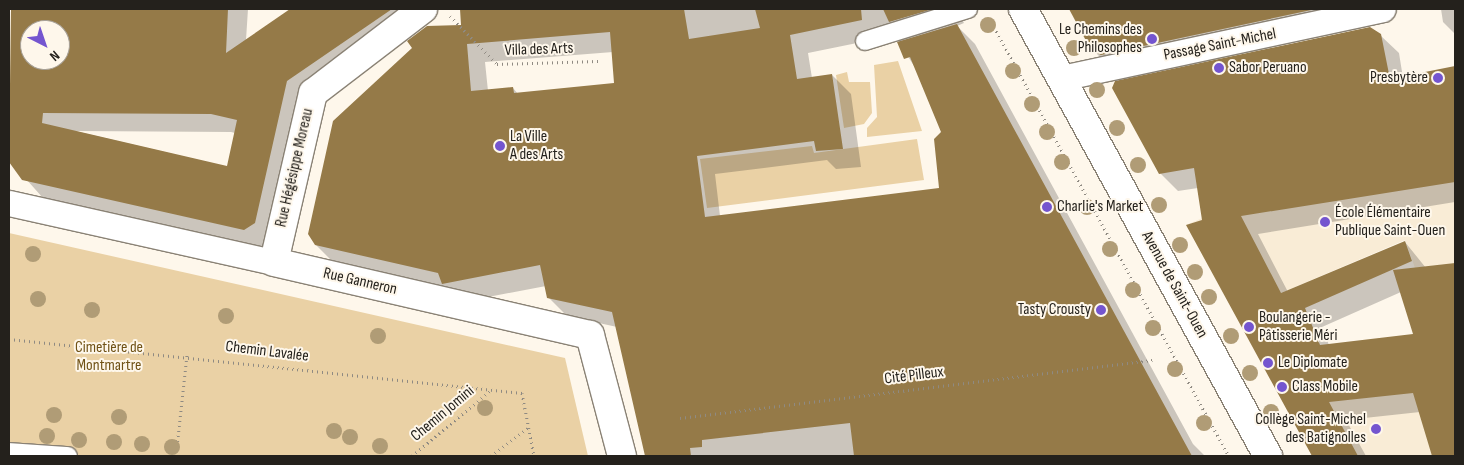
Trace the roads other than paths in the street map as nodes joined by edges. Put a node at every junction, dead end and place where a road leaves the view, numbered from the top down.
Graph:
1 (423, 9) edge
2 (968, 9) edge
3 (1023, 9) edge
4 (1382, 11) edge
5 (865, 41) dead end
6 (1061, 78) junction
7 (9, 203) edge
8 (274, 262) junction
9 (9, 452) edge
10 (68, 456) edge
11 (622, 456) edge
12 (1268, 456) edge

1 - 8 street, Rue Hégésippe Moreau
2 - 5 lane
3 - 6 street, Avenue de Saint-Ouen
4 - 6 street, Passage Saint-Michel
6 - 12 street, Avenue de Saint-Ouen
7 - 8 street, Rue Ganneron
8 - 11 street, Rue Ganneron
9 - 10 lane

